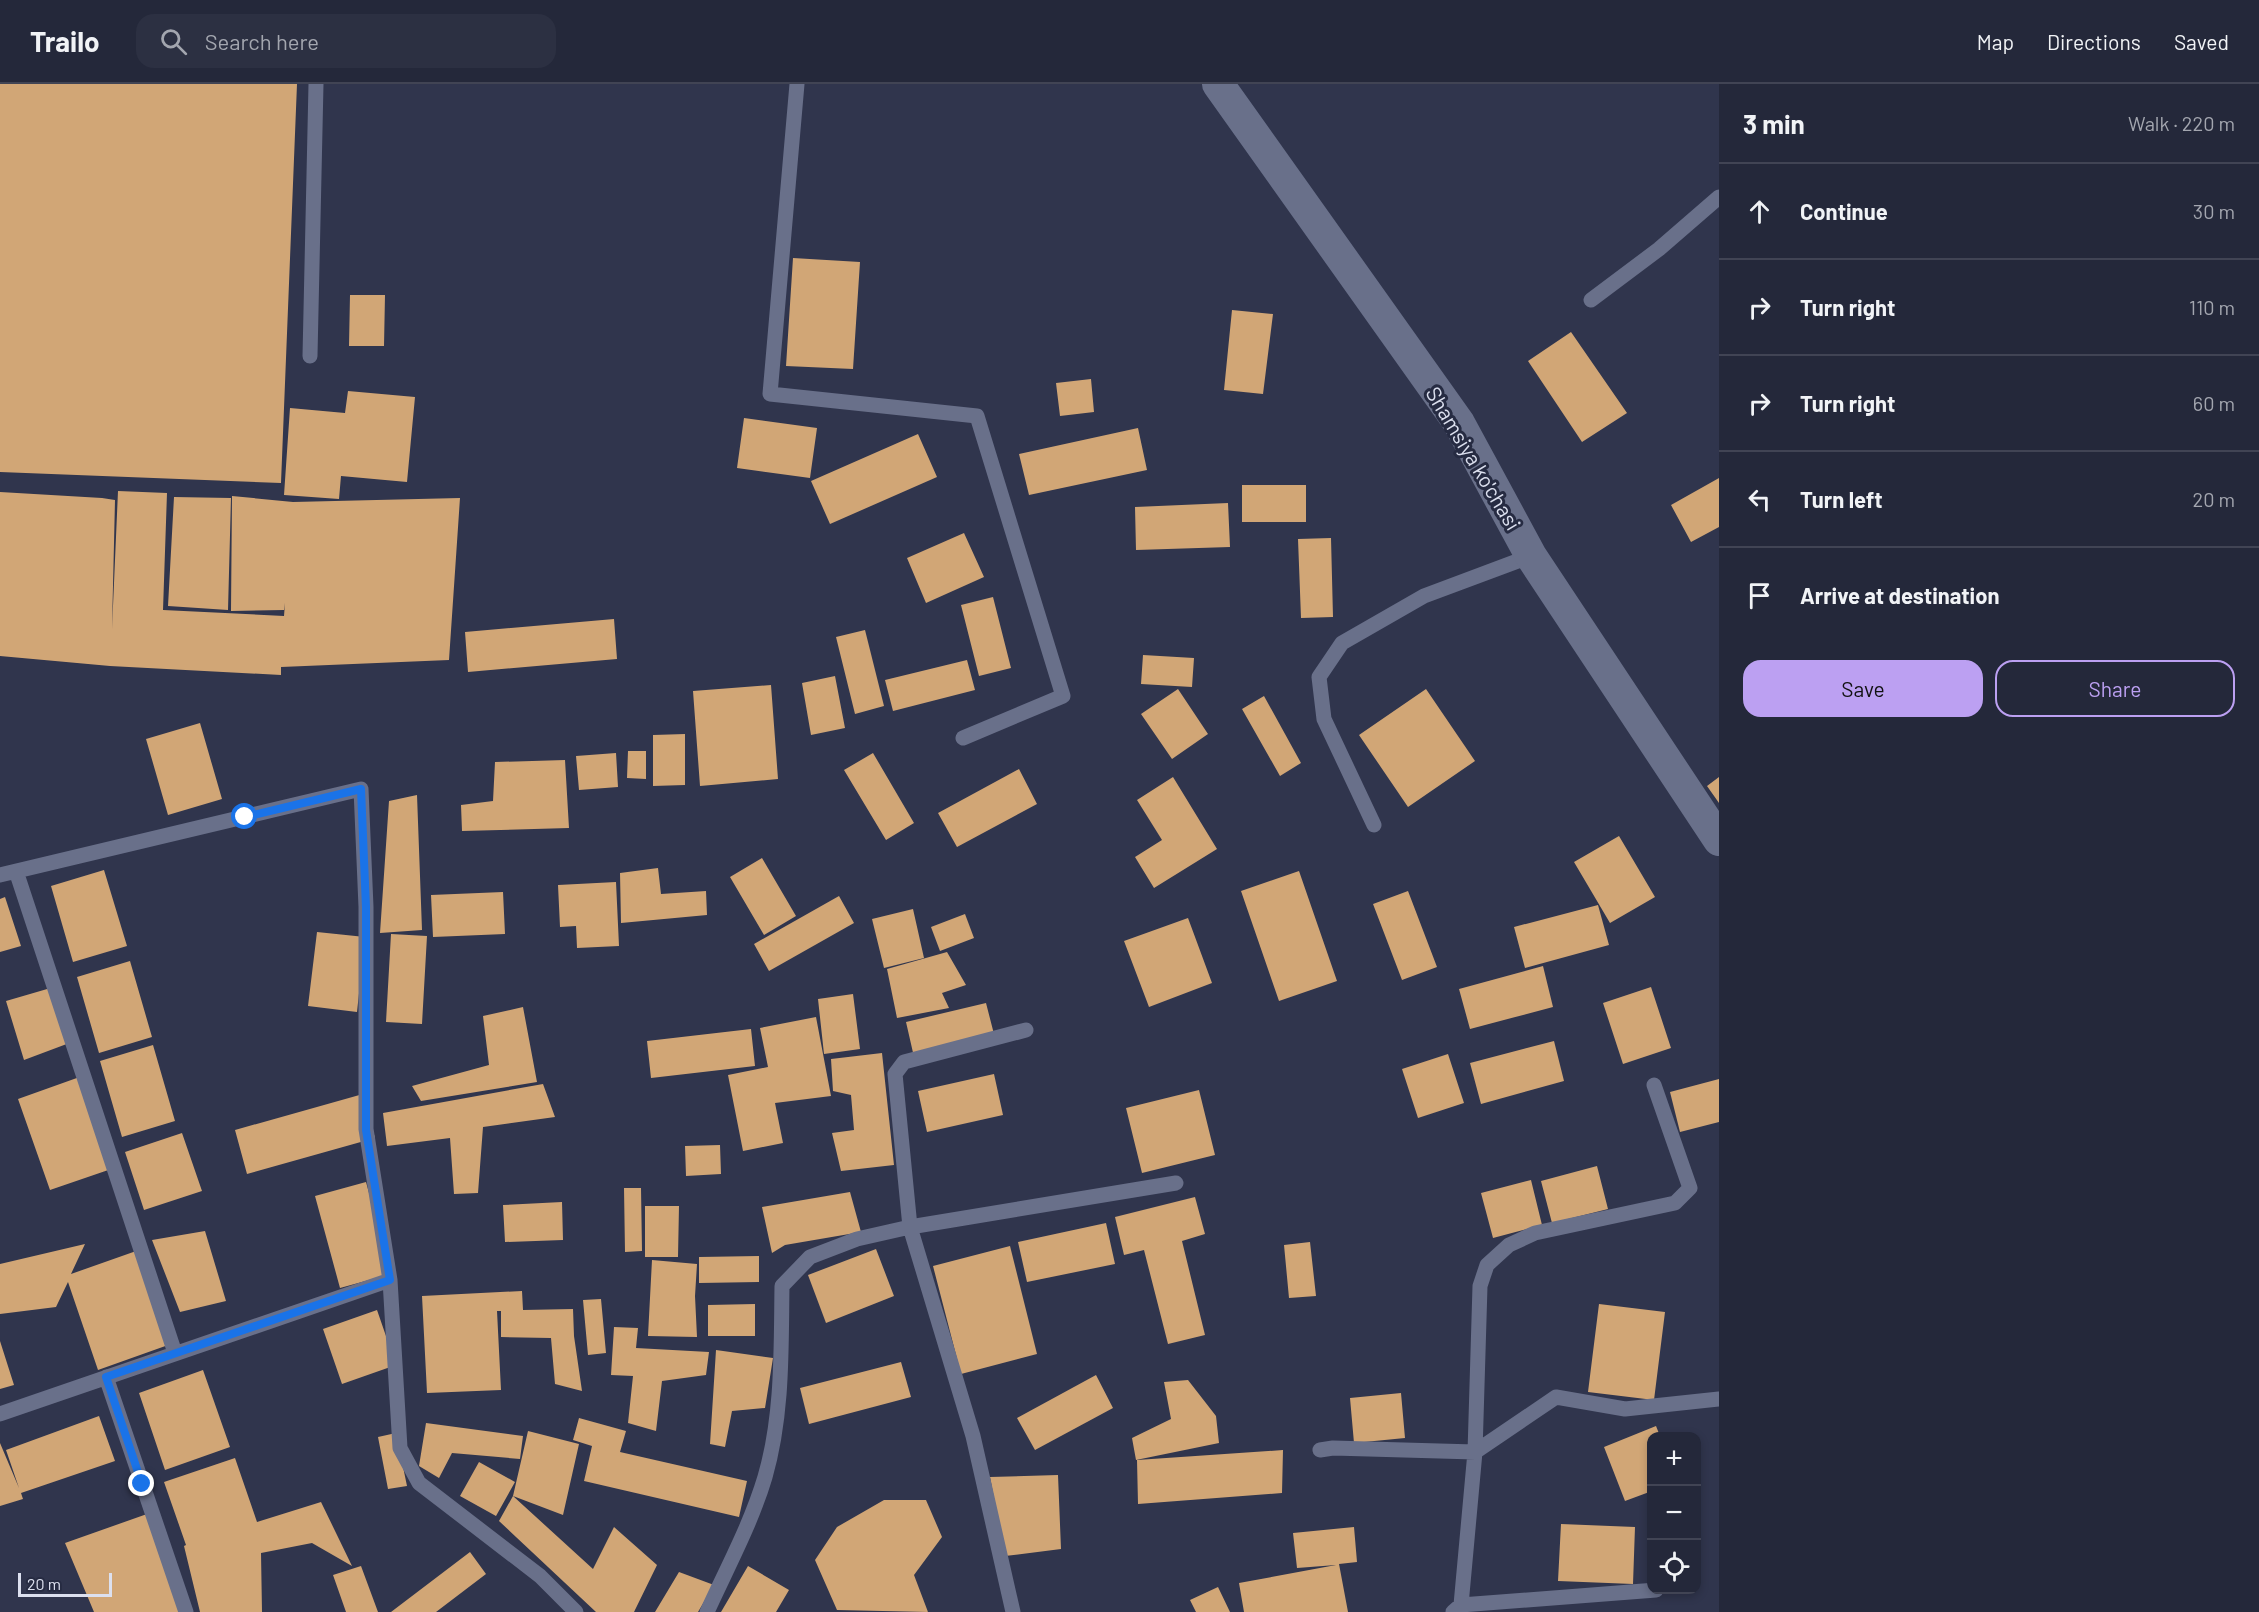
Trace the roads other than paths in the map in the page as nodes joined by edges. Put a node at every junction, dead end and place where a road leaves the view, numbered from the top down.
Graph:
1 (316, 84) edge
2 (797, 84) edge
3 (1218, 84) edge
4 (1719, 197) edge
5 (1591, 300) dead end
6 (310, 356) dead end
7 (1532, 556) junction
8 (963, 738) dead end
9 (1374, 825) dead end
10 (1719, 840) edge
11 (16, 871) junction
12 (0, 875) edge
13 (1026, 1029) dead end
14 (1654, 1085) dead end
15 (1176, 1183) dead end
16 (910, 1227) junction
17 (390, 1280) junction
18 (175, 1353) junction
19 (106, 1377) junction
20 (1719, 1399) edge
21 (0, 1414) edge
22 (1320, 1450) dead end
23 (1475, 1452) junction
24 (1647, 1591) edge
25 (1457, 1609) edge
26 (186, 1612) edge
27 (576, 1612) edge
28 (706, 1612) edge
29 (1013, 1612) edge

1 - 6 lane
2 - 8 lane
3 - 7 street, Shamsiya ko'chasi
4 - 5 lane
7 - 9 lane
7 - 10 street, Shamsiya ko'chasi
11 - 12 lane
11 - 17 lane
11 - 18 lane
13 - 16 lane
14 - 23 lane
15 - 16 lane
16 - 28 lane
16 - 29 lane
17 - 18 lane
17 - 27 lane
18 - 19 lane
19 - 21 lane
19 - 26 lane
20 - 23 lane
22 - 23 lane
23 - 25 lane
24 - 25 lane

